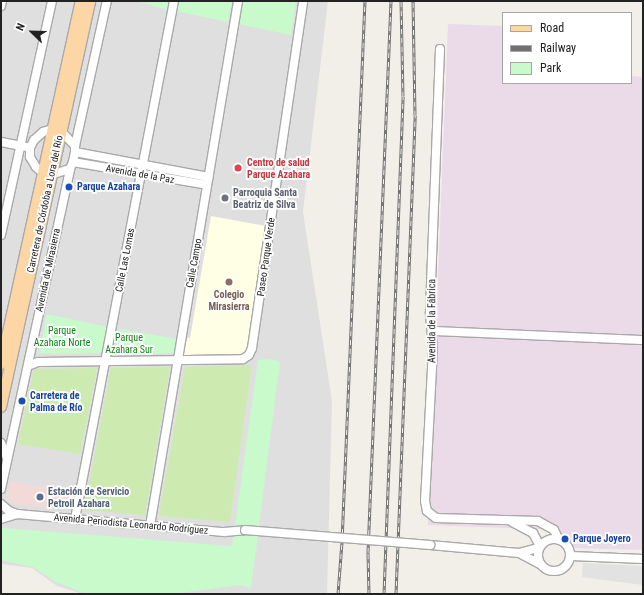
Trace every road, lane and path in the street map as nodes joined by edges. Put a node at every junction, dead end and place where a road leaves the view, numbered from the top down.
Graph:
1 (2, 1) edge
2 (52, 1) edge
3 (81, 1) edge
4 (90, 1) edge
5 (107, 1) edge
6 (174, 1) edge
7 (238, 1) edge
8 (303, 1) edge
9 (1, 6) edge
10 (440, 49) dead end
11 (57, 130) junction
12 (1, 142) edge
13 (21, 146) junction
14 (30, 148) junction
15 (75, 149) junction
16 (72, 165) junction
17 (143, 165) junction
18 (47, 174) junction
19 (141, 174) junction
20 (208, 181) junction
21 (1, 236) edge
22 (433, 331) junction
23 (643, 331) edge
24 (633, 339) junction
25 (643, 340) edge
26 (31, 353) junction
27 (178, 360) junction
28 (105, 361) junction
29 (38, 362) junction
30 (1, 364) edge
31 (28, 366) junction
32 (1, 407) edge
33 (1, 443) edge
34 (7, 458) junction
35 (1, 489) edge
36 (1, 504) edge
37 (17, 514) junction
38 (1, 519) edge
39 (75, 519) junction
40 (507, 520) junction
41 (150, 526) junction
42 (559, 540) junction
43 (539, 547) junction
44 (519, 553) junction
45 (571, 556) junction
46 (643, 559) edge
47 (540, 564) junction

1 - 9 street
2 - 13 street
3 - 11 main road, Carretera de Córdoba a Lora del Río
4 - 11 main road, Carretera de Córdoba a Lora del Río
5 - 15 street
6 - 17 street, Calle Las Lomas
7 - 20 street, Calle Campo
8 - 27 street, Paseo Parque Verde
10 - 22 street, Avenida de la Fábrica
11 - 14 street
11 - 15 street
11 - 18 main road, Carretera de Córdoba a Lora del Río
12 - 13 street
13 - 14 street
13 - 21 street
14 - 18 street
15 - 16 street, Avenida de Mirasierra
15 - 17 street, Avenida de la Paz
16 - 18 street
16 - 19 street, Avenida de la Paz
16 - 26 street, Avenida de Mirasierra
17 - 19 street, Calle Las Lomas
17 - 20 street, Avenida de la Paz
18 - 30 main road, Carretera de Córdoba a Lora del Río
18 - 32 main road, Carretera de Córdoba a Lora del Río
19 - 20 street, Avenida de la Paz
19 - 28 street, Calle Las Lomas
20 - 27 street, Calle Campo
22 - 24 street
22 - 40 street, Avenida de la Fábrica
23 - 24 street
24 - 25 street
26 - 29 street
26 - 31 street, Avenida de Mirasierra
27 - 28 street, Paseo Parque Verde
27 - 41 street, Calle Campo
28 - 29 street, Paseo Parque Verde
28 - 39 street, Calle Las Lomas
29 - 31 street
31 - 34 street, Avenida de Mirasierra
33 - 34 street
34 - 35 street, Avenida de Mirasierra
36 - 37 street, Avenida Periodista Leonardo Rodríguez
37 - 38 street, Avenida Periodista Leonardo Rodríguez
37 - 39 street, Avenida Periodista Leonardo Rodríguez
39 - 41 street, Avenida Periodista Leonardo Rodríguez
40 - 42 street, Avenida de la Fábrica
40 - 43 street, Avenida de la Fábrica
41 - 44 street, Avenida Periodista Leonardo Rodríguez, bridge
42 - 43 street
42 - 45 street
43 - 44 street
43 - 47 street
44 - 47 street
45 - 46 street
45 - 47 street

